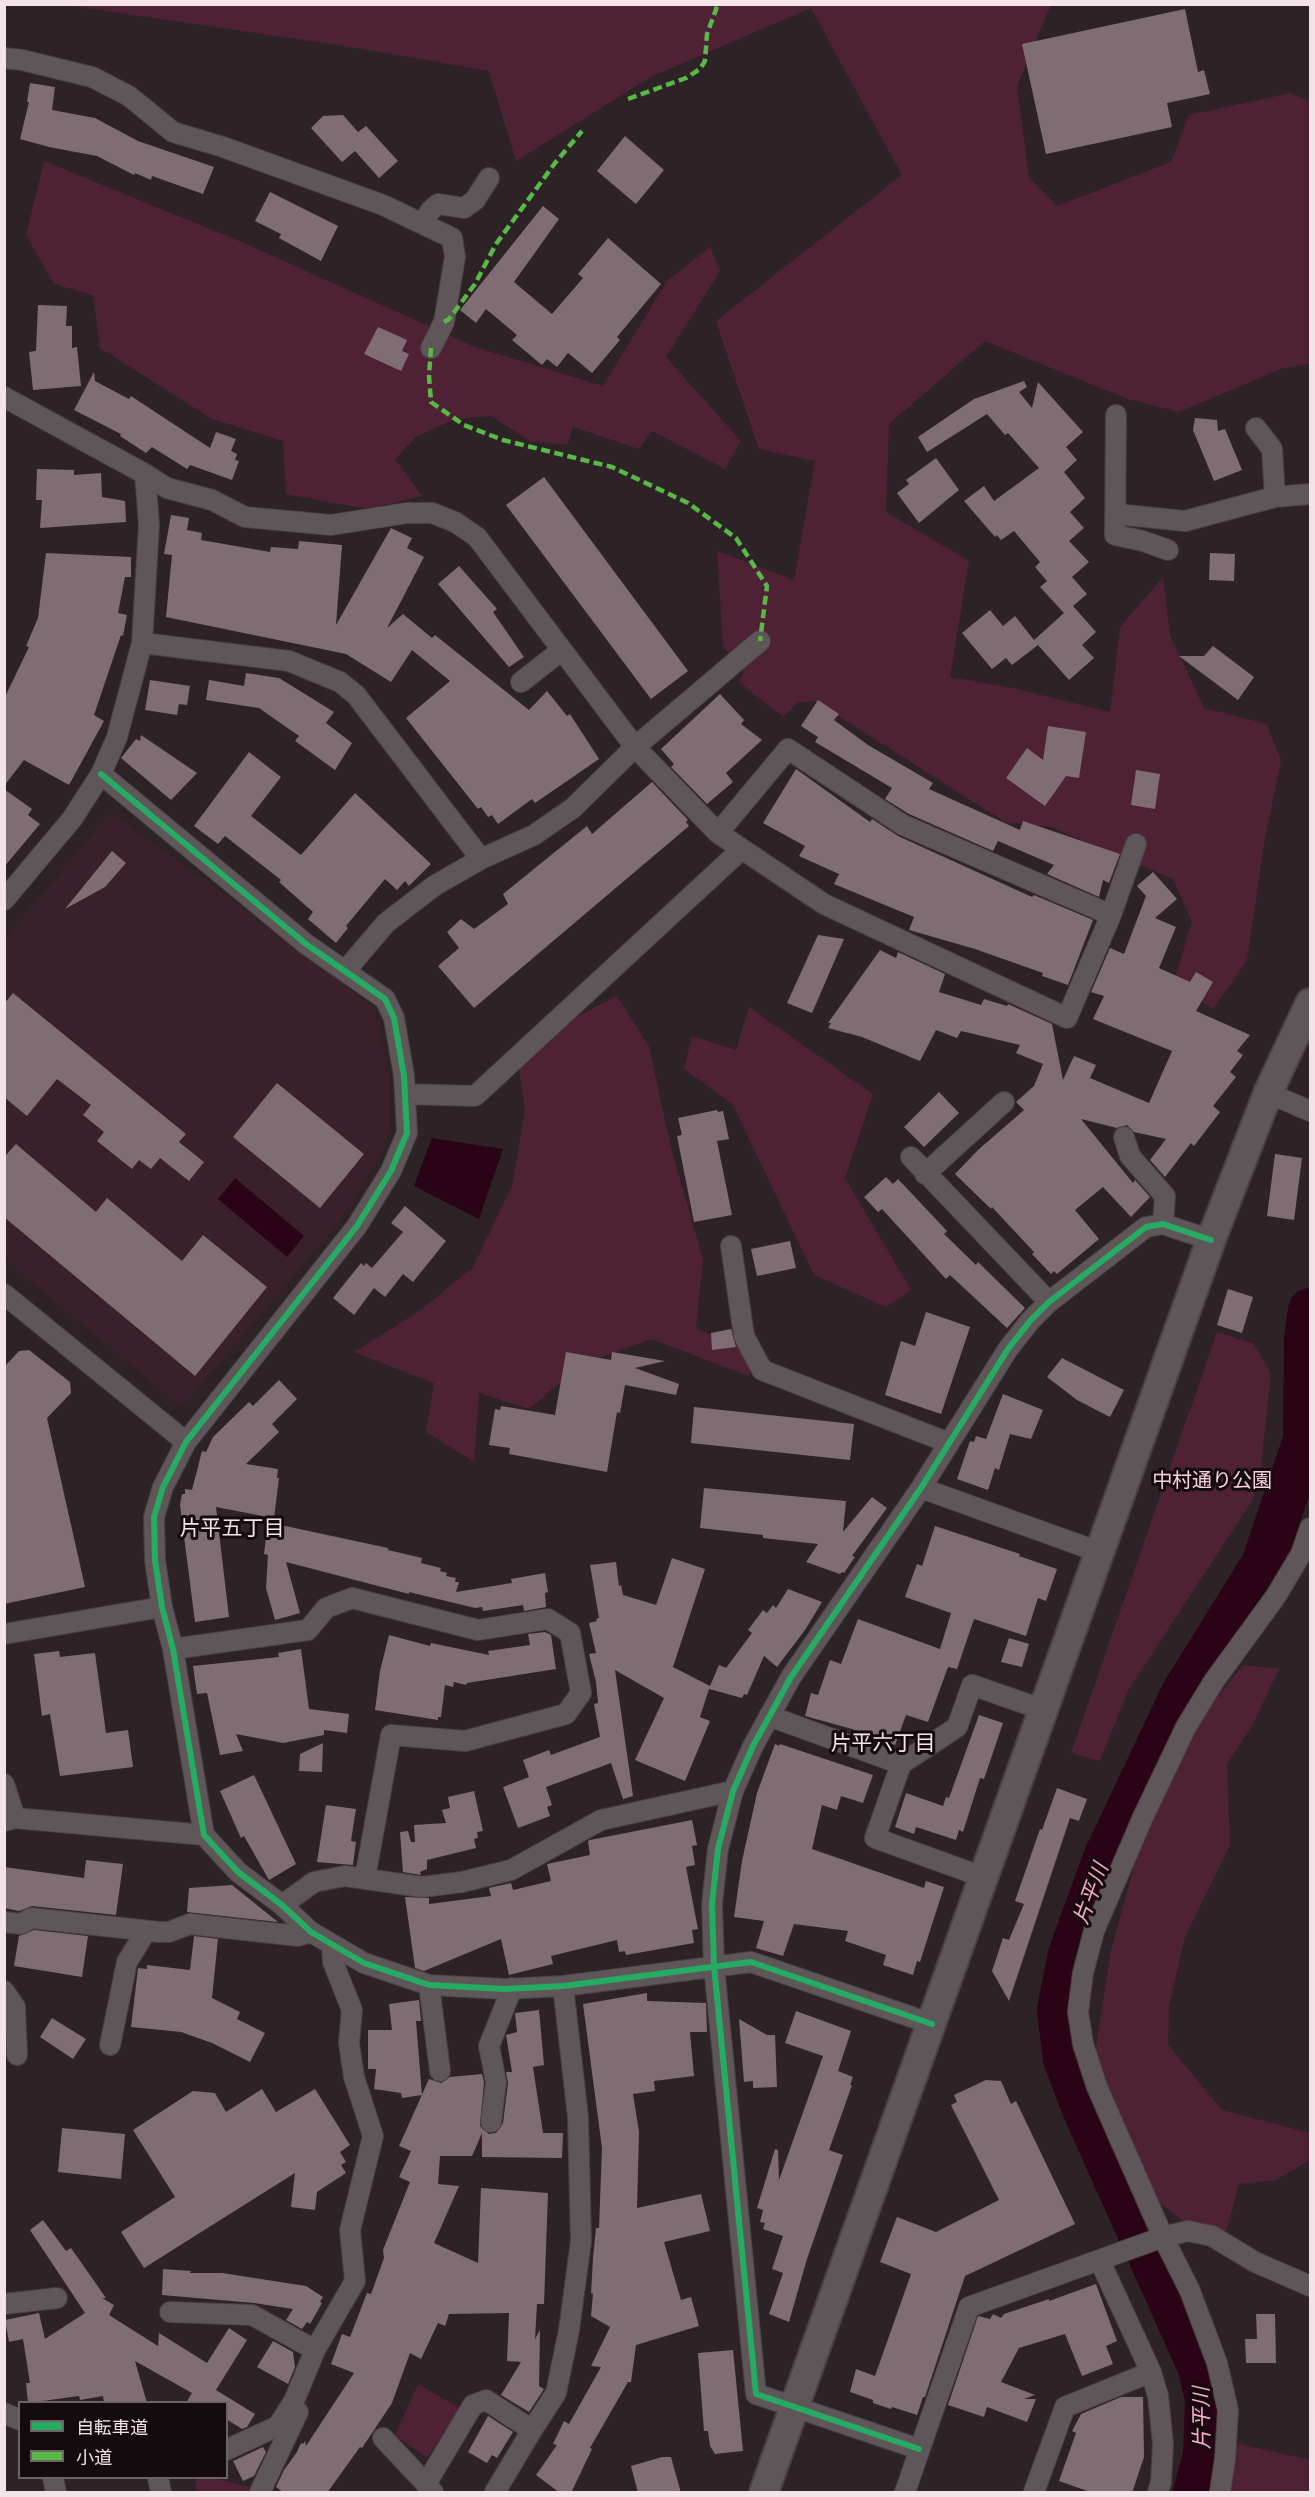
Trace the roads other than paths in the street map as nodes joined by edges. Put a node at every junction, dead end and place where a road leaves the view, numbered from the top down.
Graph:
1 (4, 58) edge
2 (489, 178) dead end
3 (423, 222) junction
4 (431, 348) dead end
5 (4, 397) edge
6 (1116, 415) dead end
7 (1256, 428) dead end
8 (145, 474) junction
9 (1311, 494) edge
10 (1275, 497) junction
11 (1116, 514) junction
12 (1168, 550) dead end
13 (760, 641) dead end
14 (142, 643) junction
15 (562, 650) junction
16 (521, 682) dead end
17 (636, 747) junction
18 (101, 774) junction
19 (718, 832) junction
20 (1136, 844) dead end
21 (742, 849) junction
22 (481, 859) junction
23 (4, 900) edge
24 (1111, 915) junction
25 (346, 970) junction
26 (1311, 1003) edge
27 (1268, 1093) junction
28 (405, 1094) junction
29 (1004, 1102) dead end
30 (1311, 1111) edge
31 (1124, 1137) dead end
32 (910, 1157) dead end
33 (926, 1174) junction
34 (1163, 1224) junction
35 (1211, 1240) junction
36 (731, 1246) dead end
37 (7, 1301) edge
38 (1049, 1302) junction
39 (186, 1442) junction
40 (950, 1443) junction
41 (921, 1488) junction
42 (1311, 1528) edge
43 (1099, 1552) junction
44 (162, 1607) junction
45 (4, 1634) edge
46 (172, 1649) junction
47 (1044, 1710) junction
48 (769, 1716) junction
49 (901, 1764) junction
50 (4, 1784) edge
51 (733, 1791) junction
52 (10, 1820) edge
53 (204, 1835) junction
54 (983, 1877) junction
55 (365, 1878) junction
56 (282, 1905) junction
57 (4, 1922) edge
58 (146, 1931) junction
59 (311, 1932) junction
60 (332, 1945) junction
61 (714, 1966) junction
62 (429, 1985) junction
63 (562, 1986) junction
64 (512, 1988) junction
65 (4, 1991) edge
66 (932, 2024) junction
67 (110, 2045) dead end
68 (16, 2055) dead end
69 (440, 2072) dead end
70 (491, 2122) dead end
71 (1161, 2238) junction
72 (1100, 2261) junction
73 (1311, 2286) edge
74 (57, 2298) dead end
75 (4, 2304) edge
76 (170, 2312) dead end
77 (315, 2350) junction
78 (1151, 2372) junction
79 (294, 2401) junction
80 (794, 2406) junction
81 (532, 2430) junction
82 (383, 2438) dead end
83 (228, 2449) edge
84 (919, 2449) junction
85 (430, 2488) edge
86 (260, 2493) edge
87 (495, 2493) edge
88 (764, 2493) edge
89 (905, 2493) edge
90 (1034, 2493) edge
91 (1158, 2493) edge
92 (1220, 2493) edge

1 - 3 street
2 - 3 street
3 - 4 street
5 - 8 street
6 - 11 street
7 - 10 street
8 - 14 street
8 - 15 street
9 - 10 street
10 - 11 street
11 - 12 street
13 - 17 street
14 - 18 street
14 - 22 street
15 - 16 street
15 - 17 street
17 - 19 street
17 - 22 street
18 - 23 street
18 - 25 street
19 - 21 street
19 - 24 street
20 - 24 street
21 - 24 street
21 - 28 street
22 - 25 street
25 - 28 street
26 - 27 main road
27 - 30 street
27 - 35 main road
28 - 39 street
29 - 33 street
31 - 34 street
32 - 33 street
33 - 38 street
34 - 35 street
34 - 38 street
35 - 43 main road
36 - 40 street
37 - 39 street
38 - 40 street
39 - 44 street
40 - 41 street
41 - 43 street
41 - 48 street
42 - 71 street
43 - 47 main road
44 - 45 street
44 - 46 street
46 - 53 street
46 - 55 street
47 - 49 street
47 - 54 main road
48 - 49 street
48 - 51 street
49 - 54 street
50 - 52 street
51 - 55 street
51 - 61 street
52 - 53 street
53 - 56 street
54 - 66 main road
55 - 56 street
56 - 59 street
57 - 58 street
58 - 59 street
58 - 67 street
59 - 60 street
60 - 62 street
60 - 77 street
61 - 63 street
61 - 66 street
61 - 80 street
62 - 64 street
62 - 69 street
63 - 64 street
63 - 81 street
64 - 70 street
65 - 68 street
66 - 80 main road
71 - 72 street
71 - 73 street
71 - 92 street
72 - 78 street
72 - 84 street
74 - 75 street
76 - 77 street
77 - 79 street
78 - 90 street
78 - 91 street
79 - 83 street
79 - 86 street
80 - 84 street
80 - 88 main road
81 - 85 street
81 - 87 street
82 - 85 street
84 - 89 street

